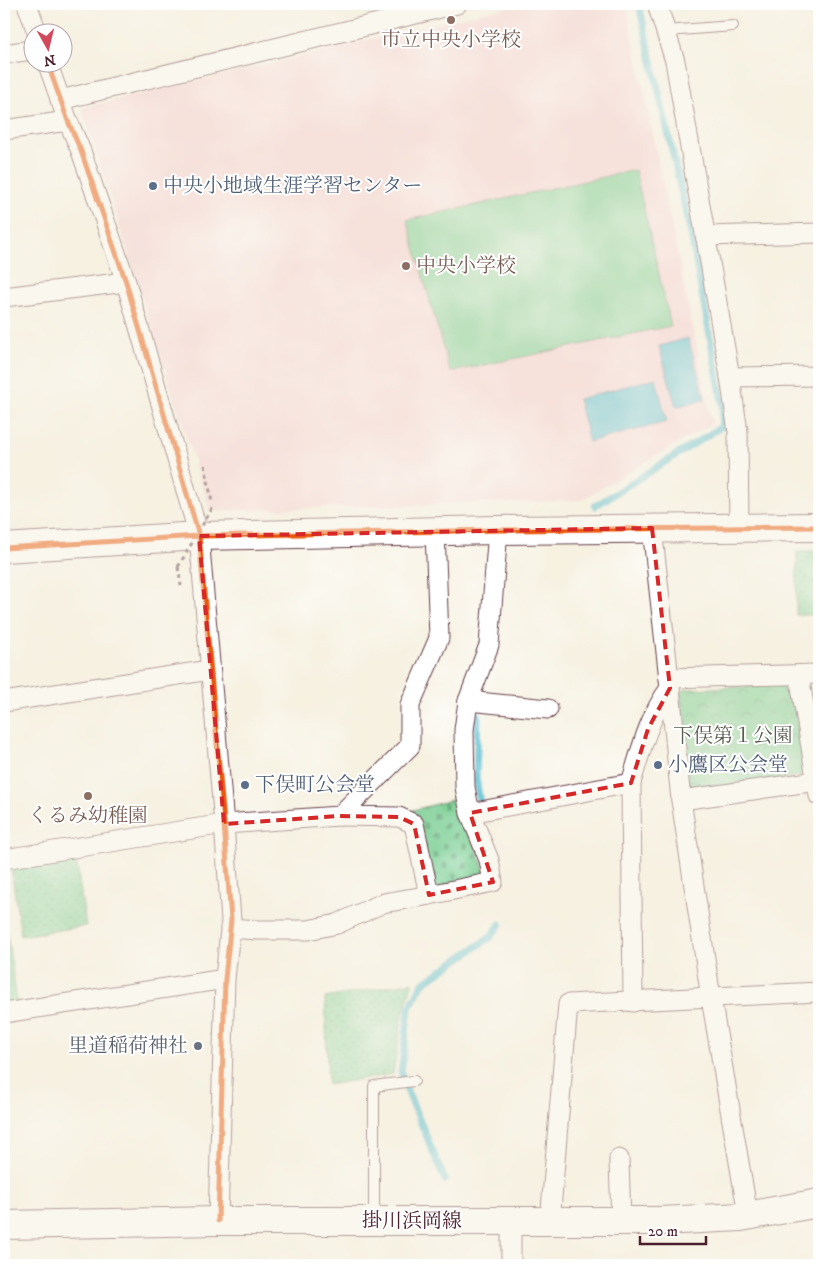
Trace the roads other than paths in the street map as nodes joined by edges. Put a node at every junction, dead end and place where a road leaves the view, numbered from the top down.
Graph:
1 (27, 4) edge
2 (457, 4) edge
3 (657, 4) edge
4 (33, 22) edge
5 (733, 26) dead end
6 (666, 31) junction
7 (22, 51) edge
8 (4, 54) edge
9 (50, 72) edge
10 (60, 100) junction
11 (68, 122) junction
12 (4, 130) edge
13 (819, 234) edge
14 (705, 236) junction
15 (126, 282) junction
16 (4, 297) edge
17 (819, 376) edge
18 (730, 377) junction
19 (819, 527) edge
20 (652, 528) junction
21 (739, 528) junction
22 (498, 530) junction
23 (435, 531) junction
24 (199, 536) junction
25 (4, 548) edge
26 (210, 670) junction
27 (799, 674) junction
28 (819, 674) edge
29 (670, 683) junction
30 (4, 702) edge
31 (468, 702) junction
32 (548, 709) dead end
33 (631, 782) junction
34 (818, 788) edge
35 (680, 800) junction
36 (470, 813) junction
37 (339, 816) junction
38 (224, 824) junction
39 (4, 859) edge
40 (429, 895) junction
41 (230, 928) junction
42 (225, 979) junction
43 (819, 992) edge
44 (711, 998) junction
45 (633, 1002) junction
46 (4, 1013) edge
47 (414, 1082) dead end
48 (619, 1159) dead end
49 (819, 1203) edge
50 (748, 1215) junction
51 (218, 1220) junction
52 (374, 1220) junction
53 (511, 1222) junction
54 (550, 1222) junction
55 (621, 1222) junction
56 (4, 1225) edge
57 (511, 1265) edge

1 - 4 street
2 - 10 street
3 - 6 street
5 - 6 lane
6 - 14 street
7 - 8 street
9 - 10 street
10 - 11 street
11 - 12 street
11 - 15 street
13 - 14 street
14 - 18 street
15 - 16 street
15 - 24 street
17 - 18 street
18 - 21 street
19 - 21 main road
20 - 21 main road
20 - 22 main road
20 - 29 street
22 - 23 main road
22 - 31 street
23 - 24 main road
23 - 37 street
24 - 25 main road
24 - 26 street
26 - 30 street
26 - 38 street
27 - 28 street
27 - 29 street
27 - 34 street
29 - 33 street
29 - 35 street
31 - 32 street
31 - 36 street
33 - 36 street
33 - 45 street
34 - 35 street
35 - 44 street
36 - 40 street
37 - 38 street
37 - 40 street
38 - 39 street
38 - 41 street
40 - 41 street
41 - 42 street
42 - 46 street
42 - 51 street
43 - 44 street
44 - 45 street
44 - 50 street
45 - 54 street
47 - 52 lane
48 - 55 street
49 - 50 main road, 掛川浜岡線
50 - 55 main road, 掛川浜岡線
51 - 52 main road, 掛川浜岡線
51 - 56 main road, 掛川浜岡線
52 - 53 main road, 掛川浜岡線
53 - 54 main road, 掛川浜岡線
53 - 57 street
54 - 55 main road, 掛川浜岡線

